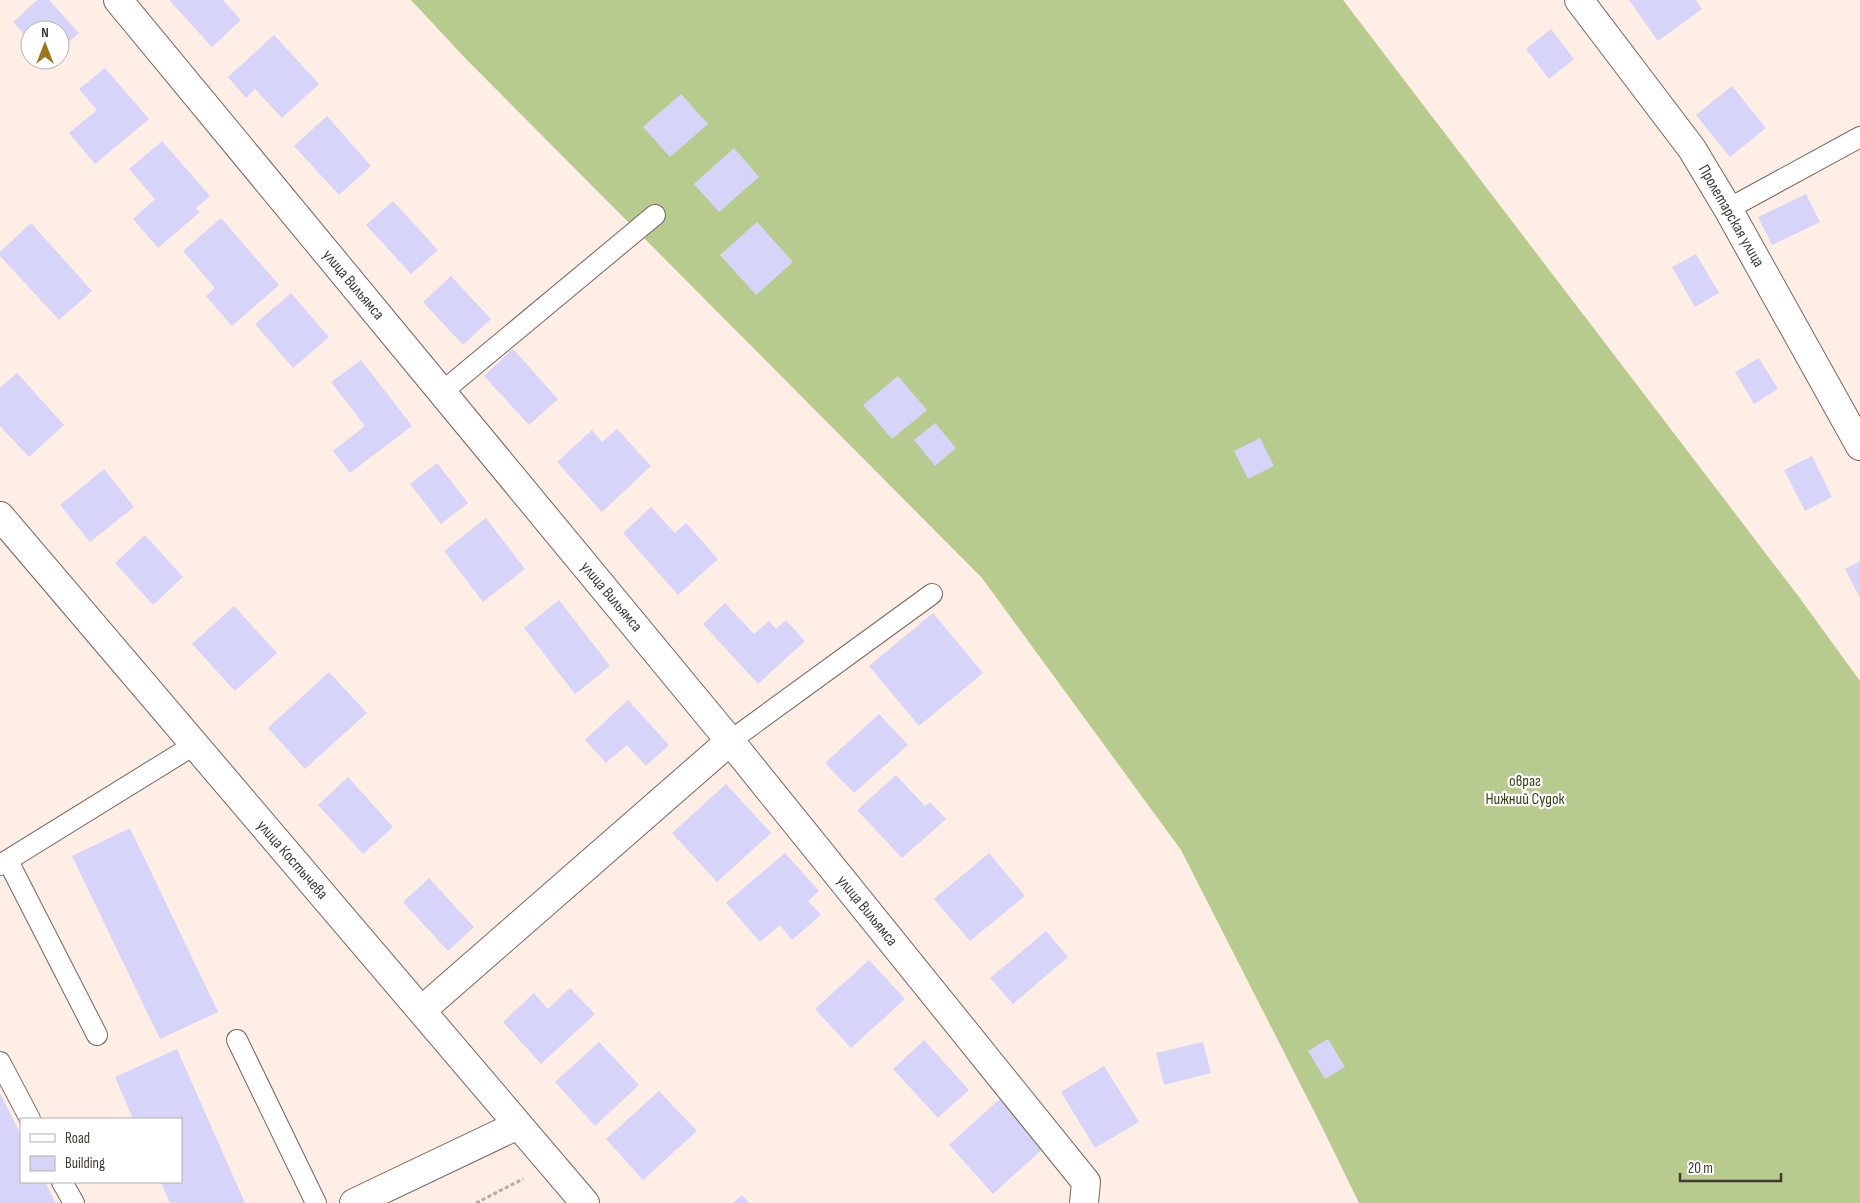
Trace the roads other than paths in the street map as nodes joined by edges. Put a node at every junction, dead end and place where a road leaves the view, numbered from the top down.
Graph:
1 (118, 0) edge
2 (1579, 0) edge
3 (1860, 137) edge
4 (1728, 209) junction
5 (654, 215) dead end
6 (442, 392) junction
7 (1860, 446) edge
8 (0, 516) edge
9 (932, 594) dead end
10 (730, 741) junction
11 (194, 745) junction
12 (4, 863) edge
13 (422, 1010) junction
14 (97, 1035) dead end
15 (237, 1040) dead end
16 (0, 1062) edge
17 (29, 1118) edge
18 (518, 1125) junction
19 (63, 1183) edge
20 (74, 1203) edge
21 (316, 1203) edge
22 (354, 1203) edge
23 (585, 1203) edge
24 (1084, 1203) edge

1 - 6 street, улица Вильямса
2 - 4 street, Пролетарская улица
3 - 4 lane
4 - 7 street, Пролетарская улица
5 - 6 lane
6 - 10 street, улица Вильямса
8 - 11 street, улица Костычева
9 - 10 lane
10 - 13 street
10 - 24 street, улица Вильямса
11 - 12 lane
11 - 13 street, улица Костычева
12 - 14 lane
13 - 18 street, улица Костычева
15 - 21 lane
16 - 17 lane
18 - 22 street
18 - 23 street, улица Костычева
19 - 20 lane

